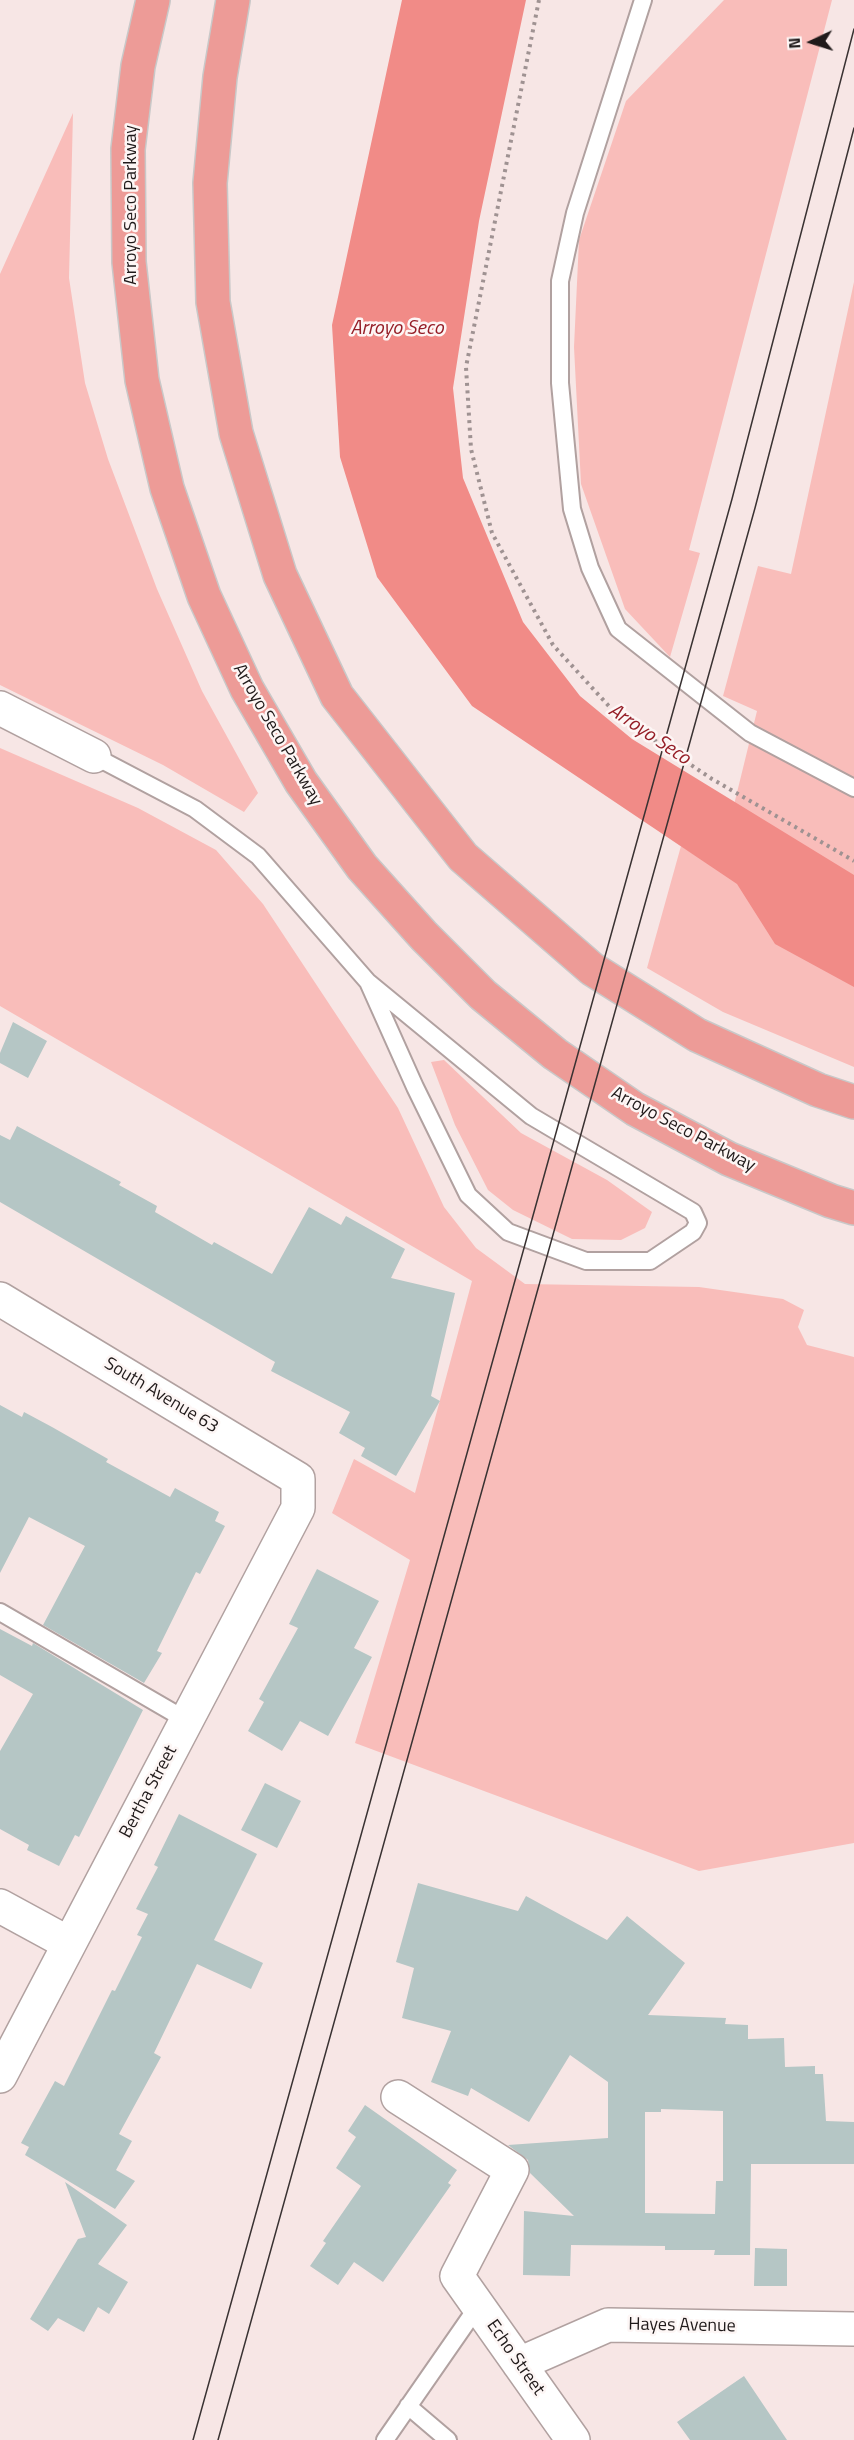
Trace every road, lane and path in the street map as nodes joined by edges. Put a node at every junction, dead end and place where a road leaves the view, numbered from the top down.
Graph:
1 (153, 0) edge
2 (233, 0) edge
3 (643, 0) edge
4 (0, 708) edge
5 (94, 756) joint
6 (854, 788) edge
7 (368, 982) junction
8 (854, 1102) edge
9 (854, 1208) edge
10 (0, 1299) edge
11 (298, 1508) joint
12 (0, 1612) edge
13 (186, 1720) junction
14 (0, 1906) edge
15 (68, 1943) junction
16 (0, 2076) edge
17 (398, 2097) dead end
18 (478, 2306) junction
19 (854, 2329) edge
20 (519, 2364) junction
21 (408, 2406) junction
22 (385, 2440) edge
23 (448, 2440) edge
24 (573, 2440) edge

1 - 9 highway, Arroyo Seco Parkway
2 - 8 highway
3 - 6 lane
4 - 5 street
5 - 7 lane
7 - 7 lane
10 - 11 street, South Avenue 63
11 - 13 street, Bertha Street
12 - 13 lane
13 - 15 street, Bertha Street
14 - 15 street
15 - 16 street, Bertha Street
17 - 18 street, Echo Street
18 - 20 street, Echo Street
18 - 21 lane
19 - 20 street, Hayes Avenue
20 - 24 street, Echo Street
21 - 22 lane
21 - 23 lane

